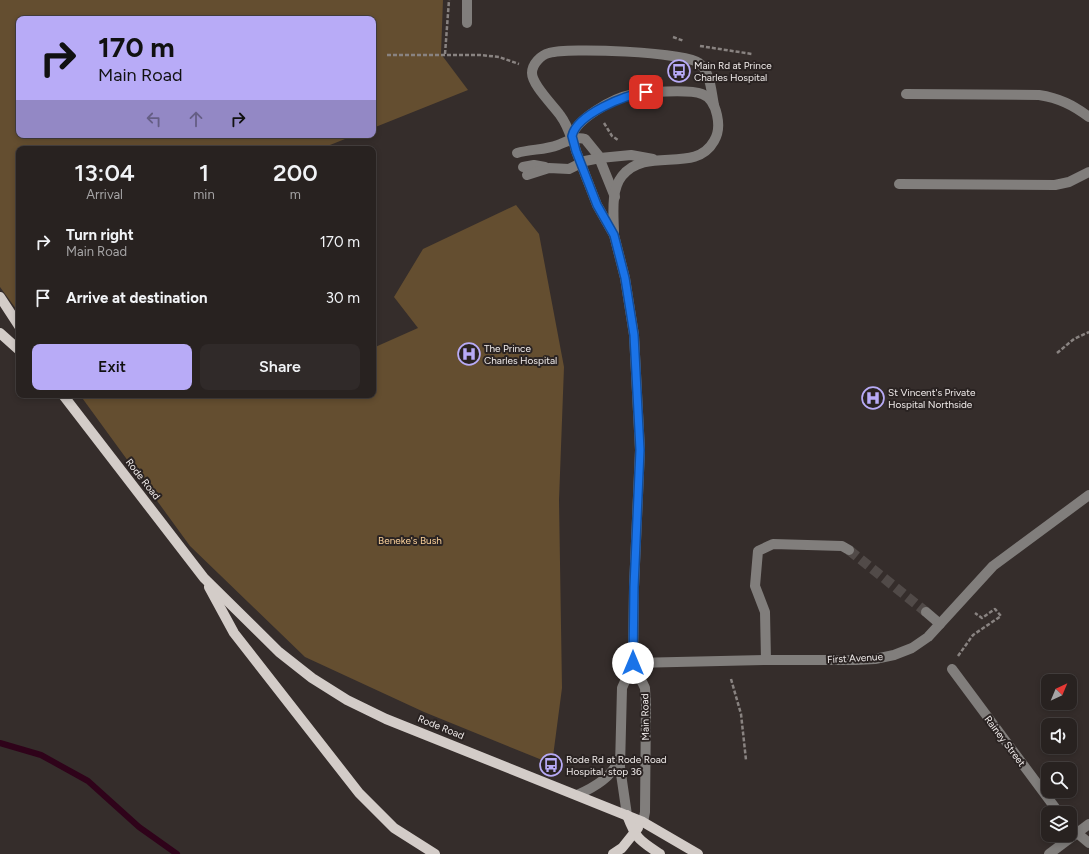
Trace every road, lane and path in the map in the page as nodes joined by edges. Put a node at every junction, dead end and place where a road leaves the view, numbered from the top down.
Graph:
1 (449, 0) edge
2 (467, 0) edge
3 (467, 23) dead end
4 (673, 37) dead end
5 (686, 42) dead end
6 (692, 44) dead end
7 (387, 54) dead end
8 (446, 54) junction
9 (752, 54) dead end
10 (533, 68) junction
11 (906, 94) dead end
12 (715, 108) junction
13 (596, 111) junction
14 (1089, 117) edge
15 (572, 140) junction
16 (620, 142) dead end
17 (517, 153) dead end
18 (600, 158) junction
19 (656, 159) junction
20 (581, 164) junction
21 (525, 171) dead end
22 (1089, 172) edge
23 (899, 184) dead end
24 (614, 197) junction
25 (614, 235) junction
26 (0, 297) edge
27 (16, 321) edge
28 (1089, 332) edge
29 (0, 333) edge
30 (16, 347) edge
31 (1057, 353) dead end
32 (65, 398) edge
33 (1089, 496) edge
34 (849, 550) tunnel mouth
35 (204, 578) junction
36 (926, 612) tunnel mouth
37 (975, 613) dead end
38 (940, 624) junction
39 (766, 660) junction
40 (633, 663) junction
41 (952, 670) joint
42 (731, 679) dead end
43 (620, 758) junction
44 (746, 760) dead end
45 (577, 794) junction
46 (1054, 806) edge
47 (627, 816) junction
48 (643, 822) junction
49 (1089, 824) edge
50 (1077, 828) edge
51 (634, 834) junction
52 (1077, 834) edge
53 (1061, 842) edge
54 (1089, 844) edge
55 (436, 854) edge
56 (613, 854) edge
57 (660, 854) edge
58 (698, 854) edge
59 (1049, 854) edge

1 - 8 path
2 - 3 street
4 - 5 path
6 - 9 path
7 - 8 path
8 - 10 path
10 - 12 street, Main Road
10 - 15 street, Main Road
11 - 14 street
12 - 13 street
12 - 19 street, Main Road
13 - 15 street
13 - 16 path
15 - 17 street
15 - 18 street
15 - 20 street, Main Road
18 - 19 street
18 - 20 street
18 - 24 street
19 - 24 street, Main Road
20 - 21 street
20 - 25 street, Main Road
22 - 23 street
24 - 25 street, Main Road
25 - 40 street, Main Road
26 - 27 main road
28 - 31 path
29 - 30 main road
32 - 35 main road, Rode Road
33 - 38 street, First Avenue
34 - 39 street
35 - 45 main road, Rode Road
35 - 55 main road, Rode Road
36 - 38 street
37 - 41 path
38 - 39 street, First Avenue
39 - 40 street, First Avenue
40 - 43 street, Main Road
40 - 48 street, Main Road
41 - 46 street, Rainey Street
42 - 44 path
43 - 45 street
43 - 47 street, Main Road
45 - 47 main road, Rode Road
47 - 48 main road, Rode Road
47 - 51 main road
48 - 51 main road
48 - 58 main road, Rode Road
49 - 50 street
51 - 56 main road
51 - 57 main road
52 - 54 street
53 - 59 street

